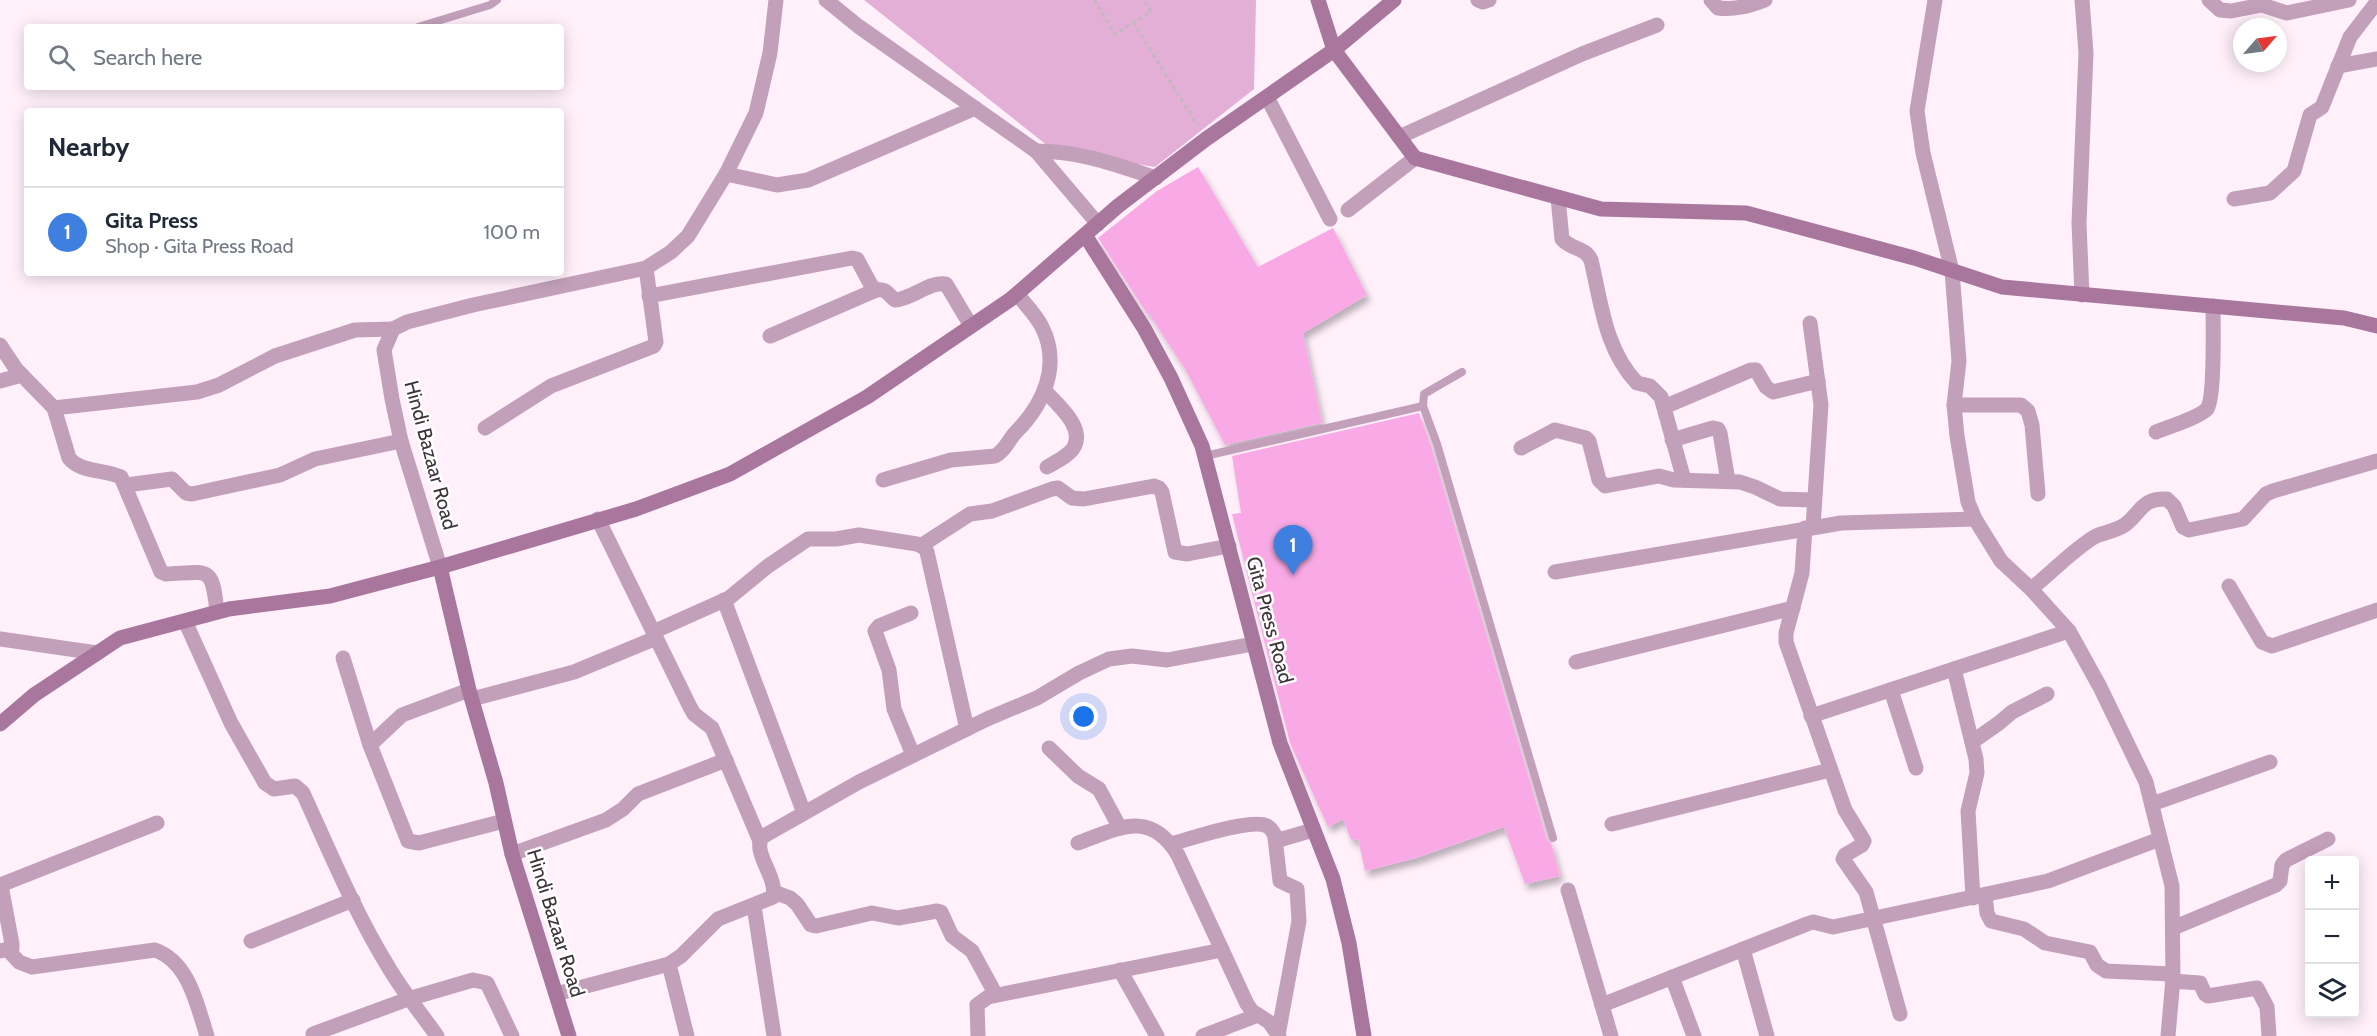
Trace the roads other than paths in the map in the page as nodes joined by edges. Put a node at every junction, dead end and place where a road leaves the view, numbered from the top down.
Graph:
1 (497, 0) edge
2 (776, 0) edge
3 (826, 0) edge
4 (1318, 0) edge
5 (1394, 0) edge
6 (1478, 0) edge
7 (1489, 0) edge
8 (1711, 0) edge
9 (1765, 0) edge
10 (1935, 0) edge
11 (2082, 0) edge
12 (2209, 0) edge
13 (2349, 0) edge
14 (2377, 2) edge
15 (428, 24) edge
16 (1657, 25) dead end
17 (1334, 50) junction
18 (2377, 59) edge
19 (2338, 66) junction
20 (1267, 97) junction
21 (975, 108) junction
22 (1399, 137) junction
23 (1036, 151) junction
24 (1415, 158) junction
25 (726, 174) junction
26 (1155, 178) junction
27 (1558, 198) junction
28 (2234, 199) dead end
29 (1348, 210) dead end
30 (1330, 219) dead end
31 (1098, 224) junction
32 (1085, 235) junction
33 (646, 268) junction
34 (1952, 271) junction
35 (876, 290) junction
36 (1017, 294) junction
37 (2082, 295) junction
38 (649, 296) junction
39 (2213, 306) junction
40 (1810, 323) dead end
41 (970, 326) junction
42 (2377, 326) edge
43 (393, 329) junction
44 (770, 336) dead end
45 (0, 345) edge
46 (1462, 372) dead end
47 (22, 375) junction
48 (0, 381) edge
49 (1818, 381) junction
50 (1045, 391) junction
51 (1954, 405) junction
52 (1423, 406) junction
53 (1664, 406) junction
54 (54, 408) junction
55 (485, 428) dead end
56 (2156, 432) dead end
57 (1672, 440) junction
58 (401, 441) junction
59 (1521, 448) dead end
60 (1204, 456) junction
61 (2377, 461) edge
62 (1047, 467) dead end
63 (884, 480) dead end
64 (1684, 480) junction
65 (1728, 481) junction
66 (126, 485) junction
67 (2038, 494) dead end
68 (1814, 500) junction
69 (598, 519) junction
70 (1975, 519) junction
71 (1809, 527) junction
72 (922, 545) junction
73 (1229, 546) junction
74 (440, 567) junction
75 (1555, 572) dead end
76 (2229, 586) dead end
77 (2031, 589) junction
78 (724, 600) junction
79 (1793, 608) junction
80 (2377, 610) edge
81 (217, 612) junction
82 (911, 613) dead end
83 (185, 621) junction
84 (2069, 631) junction
85 (655, 635) junction
86 (0, 639) edge
87 (1253, 644) junction
88 (97, 653) junction
89 (343, 658) dead end
90 (1576, 662) dead end
91 (1954, 669) junction
92 (1891, 690) junction
93 (471, 694) junction
94 (2047, 694) dead end
95 (1811, 716) junction
96 (0, 724) edge
97 (968, 729) junction
98 (1972, 742) junction
99 (370, 745) junction
100 (1049, 748) dead end
101 (913, 755) junction
102 (726, 760) junction
103 (2270, 762) dead end
104 (1916, 768) dead end
105 (1830, 770) junction
106 (2152, 804) junction
107 (804, 813) junction
108 (504, 821) junction
109 (157, 824) dead end
110 (1612, 824) dead end
111 (1120, 828) junction
112 (1313, 830) junction
113 (1275, 838) junction
114 (1553, 838) dead end
115 (2160, 839) junction
116 (2328, 839) dead end
117 (760, 841) junction
118 (1078, 843) dead end
119 (1171, 844) junction
120 (512, 854) junction
121 (1568, 890) dead end
122 (774, 892) junction
123 (1979, 897) junction
124 (353, 900) junction
125 (754, 906) junction
126 (1874, 918) junction
127 (2173, 928) junction
128 (251, 941) dead end
129 (1743, 949) junction
130 (1222, 950) junction
131 (4, 951) edge
132 (669, 964) junction
133 (1120, 970) junction
134 (1672, 977) junction
135 (2172, 977) junction
136 (556, 994) junction
137 (996, 995) junction
138 (408, 999) junction
139 (1602, 1005) junction
140 (1900, 1014) dead end
141 (1258, 1015) junction
142 (313, 1034) dead end
143 (1279, 1035) edge
144 (207, 1036) edge
145 (437, 1036) edge
146 (512, 1036) edge
147 (569, 1036) edge
148 (687, 1036) edge
149 (774, 1036) edge
150 (978, 1036) edge
151 (1157, 1036) edge
152 (1203, 1036) edge
153 (1364, 1036) edge
154 (1611, 1036) edge
155 (1694, 1036) edge
156 (1767, 1036) edge
157 (2168, 1036) edge
158 (2269, 1036) edge

1 - 15 lane
2 - 25 street
3 - 21 street
4 - 17 street
5 - 17 street
6 - 7 street
8 - 9 street
10 - 34 street
11 - 37 street
12 - 13 street
14 - 19 street
16 - 22 street
17 - 20 street
17 - 22 street
18 - 19 street
19 - 28 street
20 - 26 street
20 - 30 street
21 - 23 street
21 - 25 street
22 - 24 street
23 - 26 street
23 - 31 street
24 - 27 street
24 - 29 street
25 - 33 street
26 - 31 street
27 - 34 street
27 - 53 street
31 - 32 street
32 - 36 street
32 - 60 street, Gita Press Road
33 - 38 street
33 - 43 street
34 - 37 street
34 - 51 street
35 - 38 street
35 - 41 street
35 - 44 street
36 - 41 street
36 - 50 street
37 - 39 street
38 - 55 street
39 - 42 street
39 - 56 street
40 - 49 street
41 - 69 street
43 - 54 street
43 - 58 street, Hindi Bazaar Road
45 - 47 street
46 - 52 lane
47 - 48 street
47 - 54 street
49 - 53 street
49 - 68 street
50 - 62 street
50 - 63 street
51 - 67 street
51 - 70 street
52 - 60 lane
52 - 114 lane
53 - 57 street
54 - 66 street
57 - 64 street
57 - 65 street
58 - 66 street
58 - 74 street, Hindi Bazaar Road
59 - 64 street
60 - 73 street, Gita Press Road
61 - 77 street
64 - 65 street
65 - 68 street
66 - 81 street
68 - 71 street
69 - 74 street
69 - 85 street
70 - 71 street
70 - 77 street
71 - 75 street
71 - 79 street
72 - 73 street
72 - 78 street
72 - 97 street
73 - 87 street, Gita Press Road
74 - 81 street
74 - 93 street, Hindi Bazaar Road
76 - 80 street
77 - 84 street
78 - 85 street
78 - 107 street
79 - 90 street
79 - 95 street
81 - 83 street
82 - 101 street
83 - 88 street
83 - 124 street
84 - 91 street
84 - 106 street
85 - 93 street
85 - 102 street
86 - 88 street
87 - 97 street
87 - 112 street, Gita Press Road
88 - 96 street
89 - 99 street
91 - 92 street
91 - 98 street
92 - 95 street
92 - 104 street
93 - 99 street
93 - 108 street, Hindi Bazaar Road
94 - 98 street
95 - 105 street
97 - 101 street
98 - 123 street
99 - 108 street
100 - 111 street
101 - 107 street
102 - 117 street
102 - 120 street
103 - 106 street
105 - 110 street
105 - 126 street
106 - 115 street
107 - 117 street
108 - 120 street, Hindi Bazaar Road
109 - 131 street
111 - 118 street
111 - 119 street
112 - 113 street
112 - 153 street, Gita Press Road
113 - 119 street
113 - 143 street
115 - 123 street
115 - 127 street
116 - 127 street
117 - 122 street
119 - 130 street
120 - 136 street, Hindi Bazaar Road
121 - 139 street
122 - 125 street
122 - 137 street
123 - 126 street
123 - 135 street
124 - 128 street
124 - 138 street
125 - 132 street
125 - 149 street
126 - 129 street
126 - 140 street
127 - 135 street
129 - 134 street
129 - 156 street
130 - 133 street
130 - 141 street
131 - 144 street
132 - 136 street
132 - 148 street
133 - 137 street
133 - 151 street
134 - 139 street
134 - 155 street
135 - 157 street
135 - 158 street
136 - 147 street, Hindi Bazaar Road
137 - 150 street
138 - 142 street
138 - 145 street
138 - 146 street
139 - 154 street
141 - 143 street
141 - 152 street

